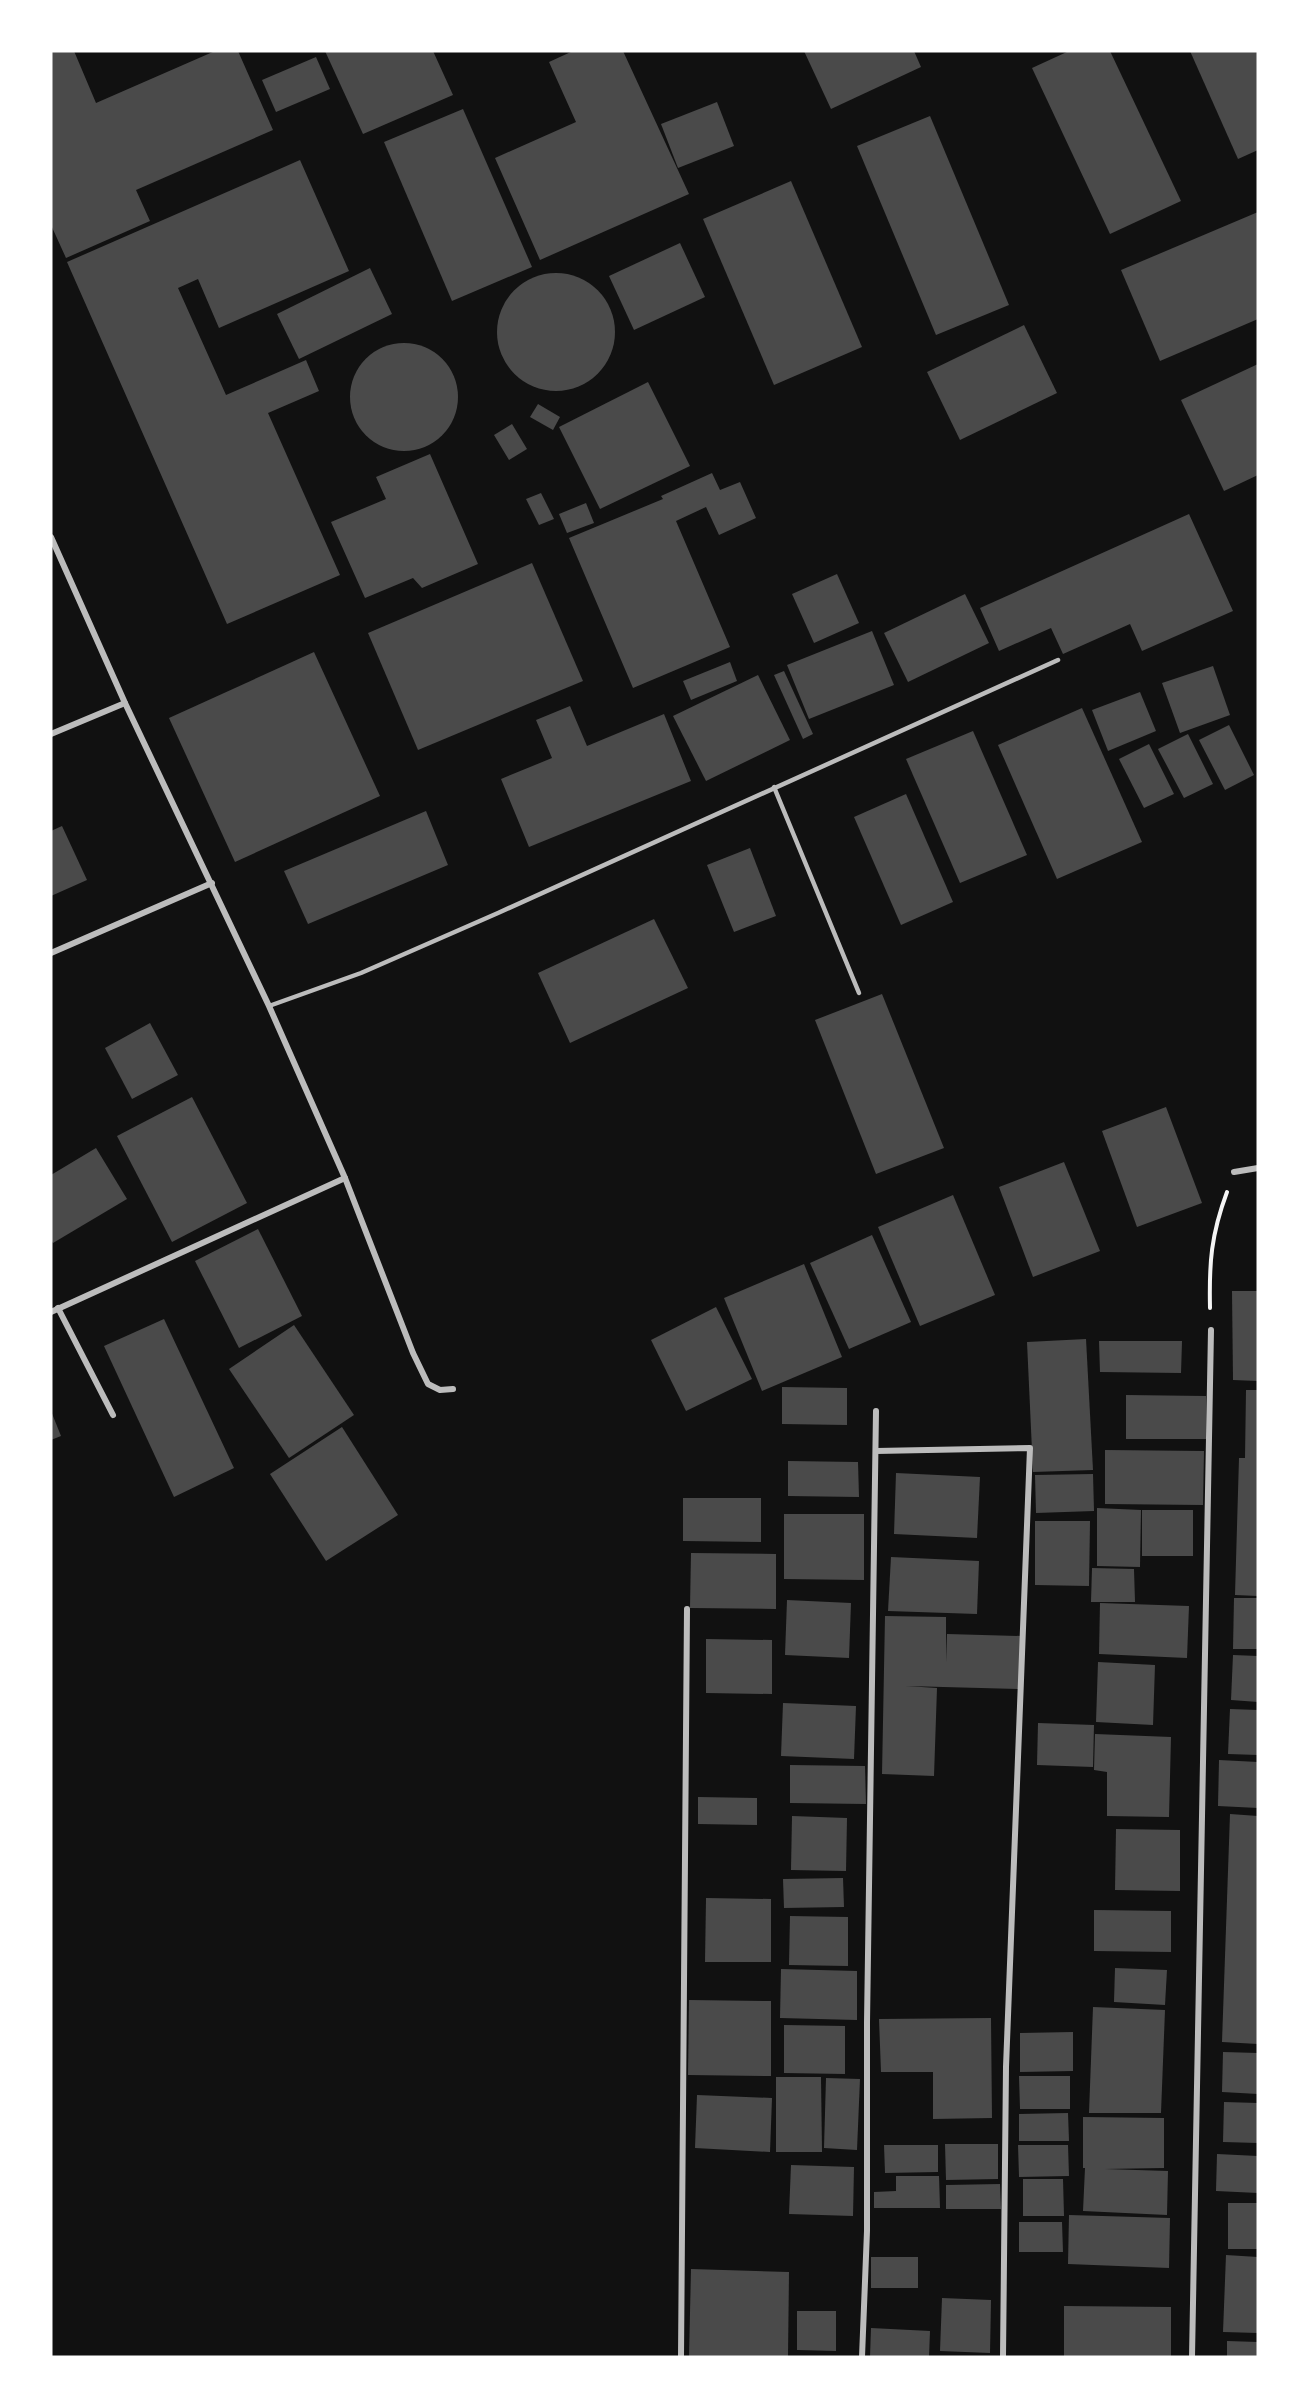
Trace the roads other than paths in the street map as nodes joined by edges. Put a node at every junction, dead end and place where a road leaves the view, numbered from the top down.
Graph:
1 (51, 537) edge
2 (1058, 660) dead end
3 (125, 703) junction
4 (51, 734) edge
5 (774, 787) junction
6 (212, 883) junction
7 (51, 953) edge
8 (859, 993) dead end
9 (269, 1006) junction
10 (1258, 1168) edge
11 (1234, 1172) road end
12 (345, 1178) junction
13 (58, 1308) junction
14 (51, 1312) edge
15 (1211, 1330) road end
16 (453, 1389) dead end
17 (876, 1411) dead end
18 (112, 1415) dead end
19 (876, 1450) junction
20 (687, 1609) dead end
21 (681, 2357) edge
22 (862, 2357) edge
23 (1003, 2357) edge
24 (1192, 2357) edge

1 - 3 street
2 - 5 lane
3 - 4 street
3 - 6 street
5 - 8 lane
5 - 9 lane
6 - 7 street
6 - 9 street
9 - 12 street
10 - 11 street
12 - 13 street
12 - 16 street
13 - 14 street
13 - 18 street
15 - 24 street
17 - 19 street
19 - 22 street
19 - 23 street
20 - 21 street

